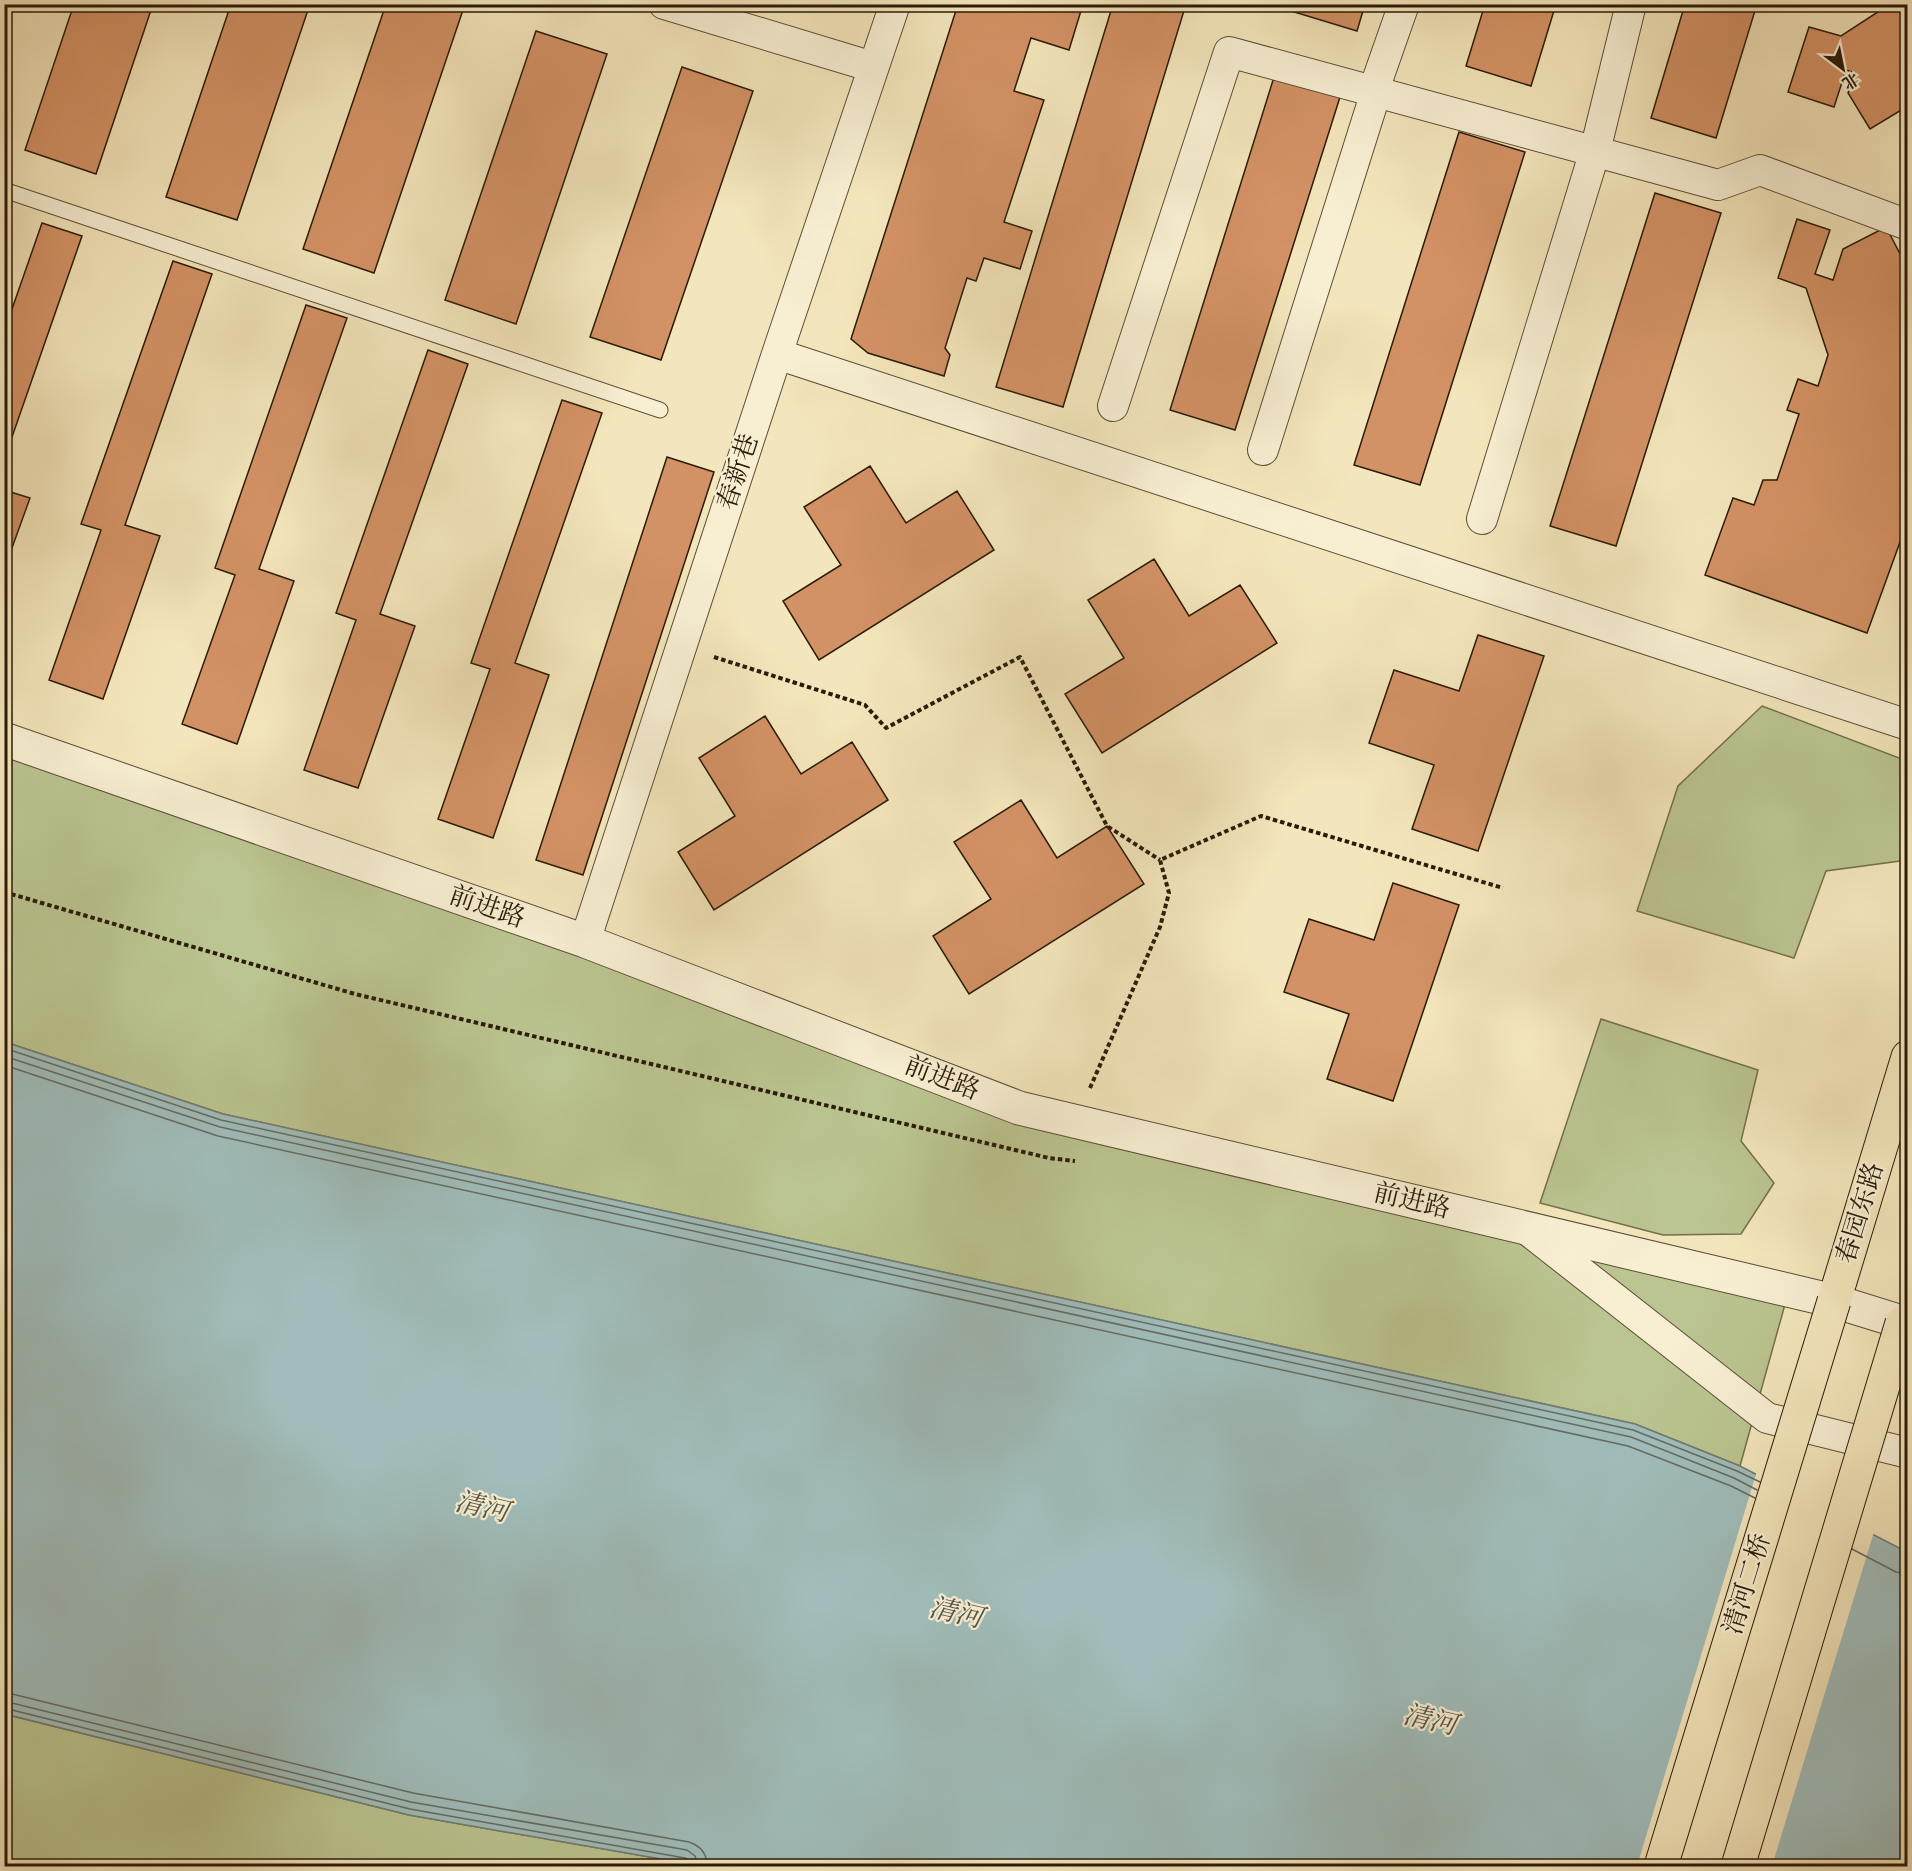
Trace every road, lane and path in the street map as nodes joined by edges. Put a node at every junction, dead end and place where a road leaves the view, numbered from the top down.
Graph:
1 (664, 4) edge
2 (895, 4) edge
3 (1404, 4) edge
4 (1631, 4) edge
5 (873, 67) junction
6 (1376, 92) junction
7 (1595, 152) junction
8 (4, 190) edge
9 (1908, 225) edge
10 (777, 354) junction
11 (1113, 406) dead end
12 (660, 410) dead end
13 (1263, 450) dead end
14 (1482, 519) dead end
15 (681, 646) junction
16 (1908, 725) edge
17 (4, 739) edge
18 (1160, 860) junction
19 (1503, 888) dead end
20 (4, 892) edge
21 (585, 941) junction
22 (1908, 1057) edge
23 (1076, 1120) junction
24 (1084, 1162) dead end
25 (1523, 1226) junction
26 (1833, 1301) junction
27 (1906, 1316) edge
28 (1908, 1454) edge
29 (1661, 1866) edge
30 (1738, 1866) edge

1 - 5 street
2 - 5 street, 春新巷
3 - 6 street
4 - 7 street
5 - 10 street, 春新巷
6 - 7 street
6 - 11 street
6 - 13 street
7 - 9 street
7 - 14 street
8 - 12 lane
10 - 15 street, 春新巷
10 - 16 street
15 - 18 path
15 - 21 street, 春新巷
17 - 21 street, 前进路
18 - 19 path
18 - 23 path
20 - 24 path
21 - 23 street, 前进路
22 - 26 main road, 春园东路
23 - 25 street, 前进路
25 - 26 street, 前进路
25 - 28 street
26 - 27 street, 前进路
26 - 29 main road, 清河二桥, bridge
27 - 30 main road, bridge

